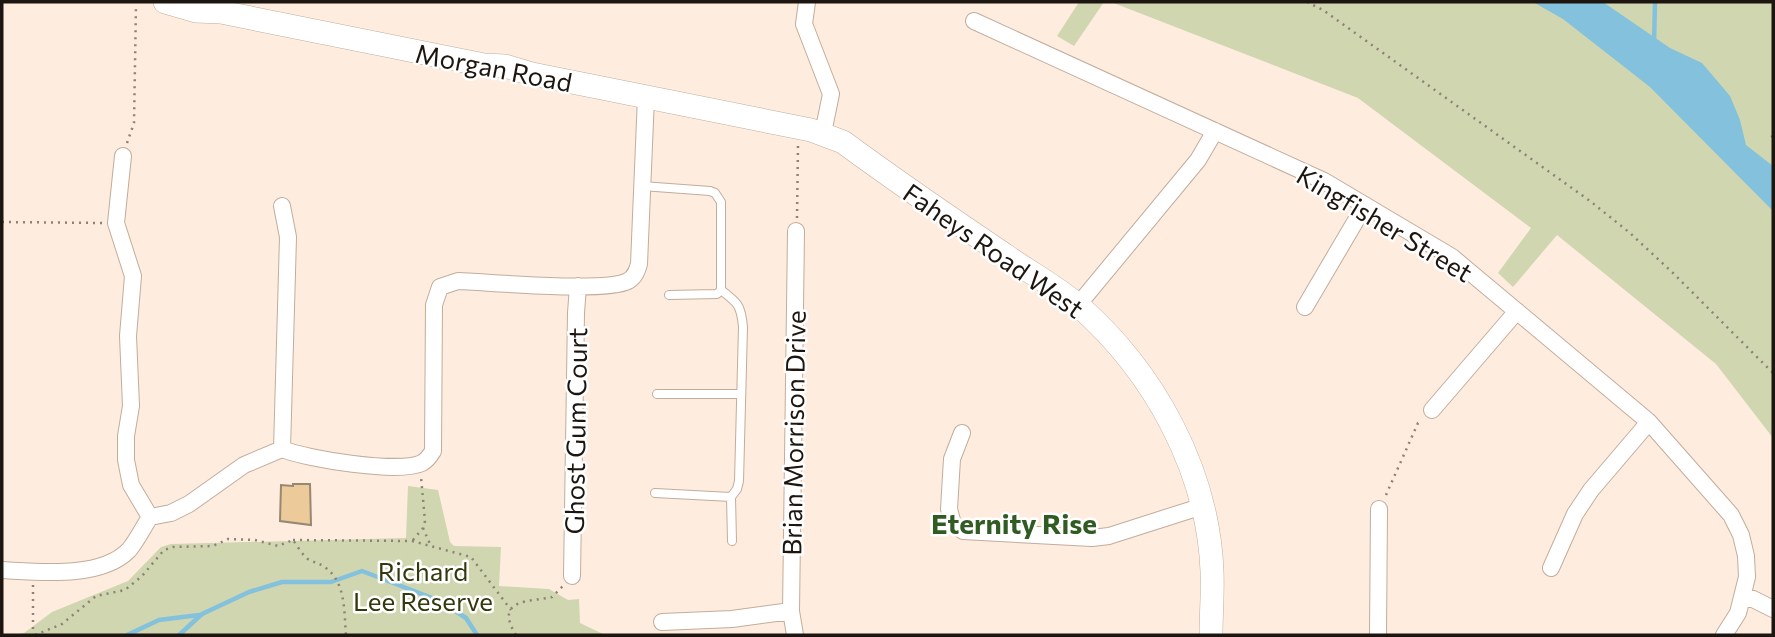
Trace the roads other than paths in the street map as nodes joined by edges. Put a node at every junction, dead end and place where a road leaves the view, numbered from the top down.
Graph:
1 (165, 2) edge
2 (807, 2) edge
3 (222, 7) edge
4 (974, 21) dead end
5 (646, 97) junction
6 (1215, 131) junction
7 (823, 133) junction
8 (123, 156) road end
9 (642, 186) junction
10 (1365, 205) junction
11 (282, 206) dead end
12 (796, 231) road end
13 (578, 286) junction
14 (721, 290) junction
15 (669, 295) dead end
16 (1078, 305) junction
17 (1305, 307) dead end
18 (1517, 311) junction
19 (657, 394) dead end
20 (740, 394) junction
21 (1432, 410) road end
22 (1649, 422) junction
23 (962, 433) dead end
24 (282, 449) junction
25 (655, 493) dead end
26 (731, 497) junction
27 (1203, 506) junction
28 (1379, 509) road end
29 (149, 517) junction
30 (732, 541) dead end
31 (1551, 568) dead end
32 (2, 570) edge
33 (572, 576) road end
34 (1744, 598) junction
35 (1773, 609) edge
36 (791, 611) junction
37 (662, 622) dead end
38 (795, 635) edge
39 (1211, 635) edge
40 (1378, 635) edge
41 (1724, 635) edge

1 - 3 street, Morgan Road
2 - 7 street
3 - 5 street, Morgan Road
4 - 6 street, Kingfisher Street
5 - 7 street, Morgan Road
5 - 9 street
6 - 10 street, Kingfisher Street
6 - 16 street
7 - 16 street, Faheys Road West
8 - 29 street
9 - 13 street
9 - 14 lane
10 - 17 street
10 - 18 street, Kingfisher Street
11 - 24 street
12 - 36 street, Brian Morrison Drive
13 - 24 street
13 - 33 street, Ghost Gum Court
14 - 15 lane
14 - 20 lane
16 - 27 street, Faheys Road West
18 - 21 street
18 - 22 street, Kingfisher Street
19 - 20 lane
20 - 26 lane
22 - 31 street
22 - 34 street, Kingfisher Street
23 - 27 street
24 - 29 street
25 - 26 lane
26 - 30 lane
27 - 39 street, Faheys Road West
28 - 40 street
29 - 32 street
34 - 35 street
34 - 41 street, Kingfisher Street
36 - 37 street
36 - 38 street, Brian Morrison Drive

